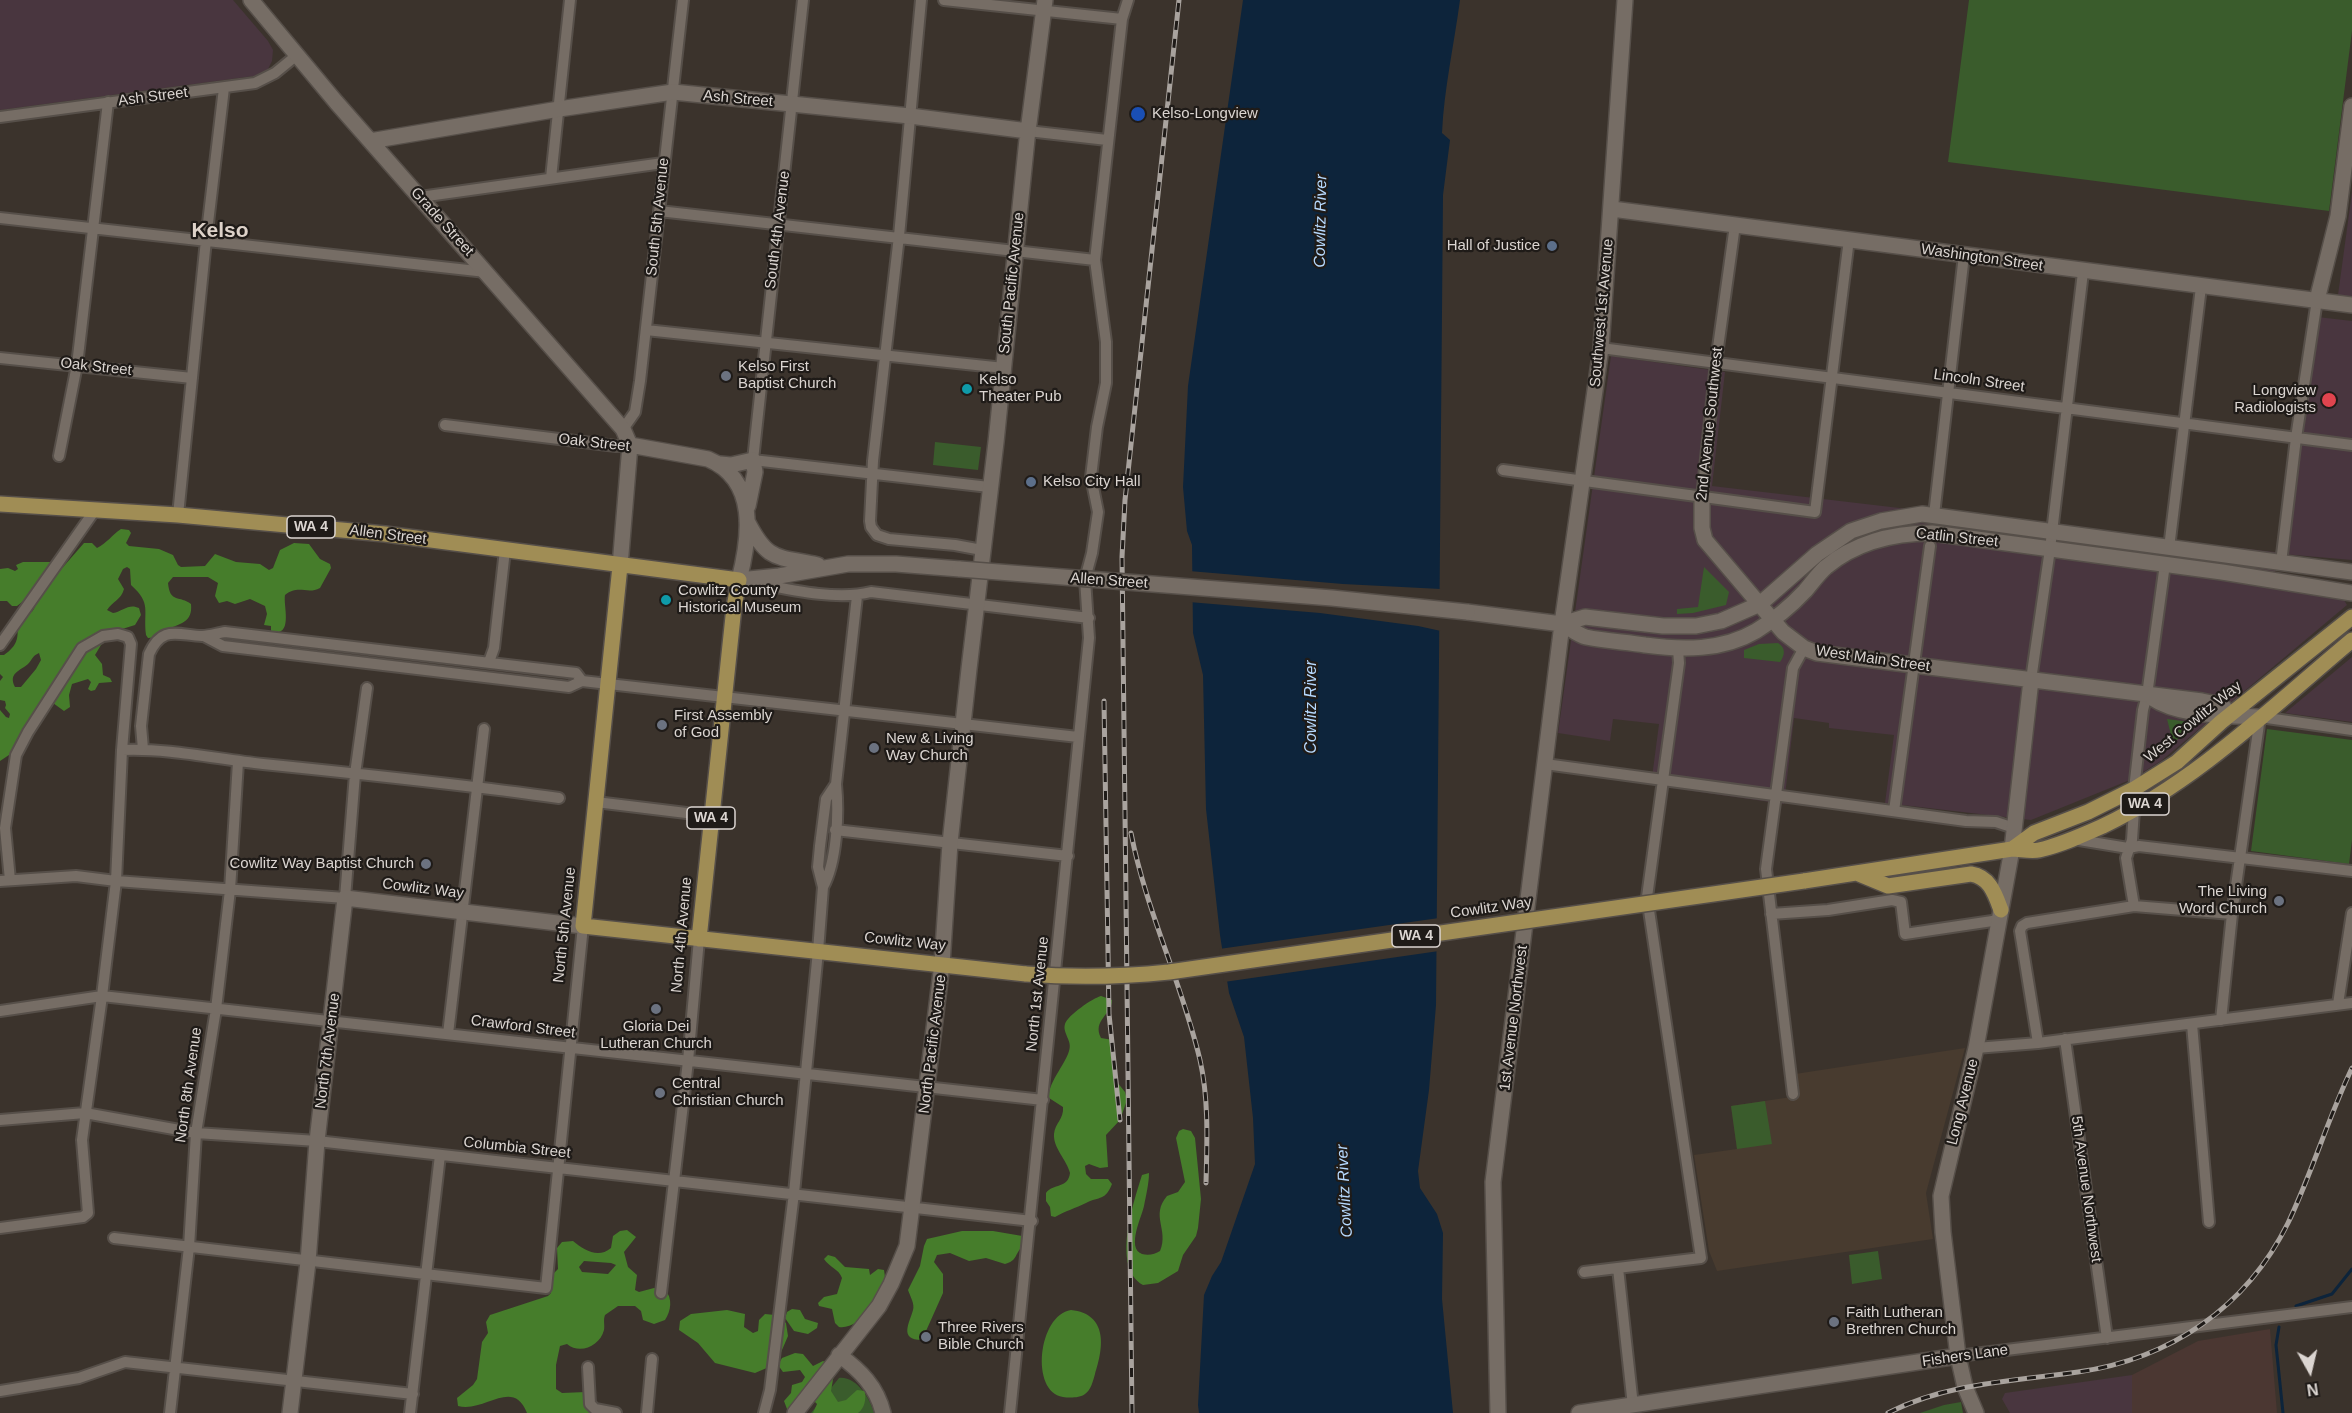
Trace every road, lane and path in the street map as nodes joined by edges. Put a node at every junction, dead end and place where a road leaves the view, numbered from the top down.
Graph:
1 (251, 0) edge
2 (570, 0) edge
3 (683, 0) edge
4 (803, 0) edge
5 (921, 0) edge
6 (944, 0) edge
7 (1128, 0) edge
8 (1625, 0) edge
9 (1044, 5) edge
10 (1122, 19) junction
11 (297, 55) junction
12 (224, 88) junction
13 (673, 92) junction
14 (108, 102) junction
15 (792, 104) junction
16 (2352, 106) edge
17 (559, 109) junction
18 (910, 116) junction
19 (0, 117) edge
20 (1028, 131) junction
21 (1107, 140) junction
22 (370, 141) junction
23 (663, 163) junction
24 (551, 178) junction
25 (420, 196) junction
26 (1612, 209) junction
27 (659, 211) junction
28 (0, 218) edge
29 (778, 224) junction
30 (1735, 225) junction
31 (92, 227) junction
32 (899, 236) junction
33 (1849, 238) junction
34 (206, 240) junction
35 (1015, 250) junction
36 (1964, 255) junction
37 (1095, 260) junction
38 (486, 272) junction
39 (2083, 272) junction
40 (2201, 286) junction
41 (2317, 300) junction
42 (2352, 305) edge
43 (646, 330) junction
44 (765, 343) junction
45 (1601, 348) junction
46 (884, 354) junction
47 (0, 357) edge
48 (1716, 362) junction
49 (77, 365) junction
50 (1004, 368) junction
51 (1831, 376) junction
52 (192, 378) junction
53 (1947, 392) junction
54 (2066, 408) junction
55 (2183, 422) junction
56 (445, 425) dead end
57 (623, 429) junction
58 (2296, 438) junction
59 (630, 445) junction
60 (2352, 446) edge
61 (59, 456) dead end
62 (753, 460) junction
63 (720, 464) junction
64 (1503, 470) dead end
65 (873, 474) junction
66 (1582, 481) junction
67 (990, 487) junction
68 (1702, 497) junction
69 (0, 504) edge
70 (94, 510) junction
71 (747, 513) junction
72 (178, 515) junction
73 (1934, 515) junction
74 (2052, 531) junction
75 (1929, 546) dead end
76 (2169, 548) junction
77 (2050, 549) junction
78 (505, 550) junction
79 (982, 550) junction
80 (2281, 563) junction
81 (2165, 564) junction
82 (620, 566) junction
83 (826, 567) junction
84 (982, 567) joint
85 (2352, 572) edge
86 (739, 580) junction
87 (2352, 593) edge
88 (857, 596) junction
89 (1760, 604) junction
90 (977, 605) junction
91 (2352, 617) edge
92 (1089, 618) junction
93 (1773, 620) junction
94 (1562, 624) junction
95 (204, 636) junction
96 (2352, 640) edge
97 (0, 645) edge
98 (1804, 648) junction
99 (1678, 649) junction
100 (489, 662) junction
101 (1913, 664) junction
102 (2031, 680) junction
103 (582, 681) junction
104 (608, 684) junction
105 (367, 688) dead end
106 (2148, 695) junction
107 (724, 697) junction
108 (845, 710) junction
109 (2230, 715) junction
110 (2260, 717) junction
111 (963, 724) junction
112 (484, 729) dead end
113 (2352, 730) edge
114 (1078, 737) junction
115 (143, 749) junction
116 (122, 750) junction
117 (238, 762) junction
118 (1545, 765) junction
119 (355, 774) junction
120 (1664, 779) junction
121 (836, 784) junction
122 (478, 786) junction
123 (2134, 789) junction
124 (1776, 795) junction
125 (559, 798) dead end
126 (596, 802) junction
127 (2134, 810) junction
128 (1894, 811) junction
129 (711, 816) junction
130 (2014, 828) junction
131 (835, 830) junction
132 (2072, 839) junction
133 (950, 843) junction
134 (2128, 848) junction
135 (2012, 849) junction
136 (1068, 856) junction
137 (2240, 858) junction
138 (2352, 871) edge
139 (1858, 874) junction
140 (5, 881) edge
141 (116, 881) junction
142 (1804, 881) joint
143 (823, 887) junction
144 (230, 891) junction
145 (345, 898) junction
146 (2134, 906) junction
147 (463, 912) junction
148 (2352, 913) edge
149 (1771, 914) junction
150 (2232, 914) junction
151 (2000, 915) junction
152 (583, 926) junction
153 (699, 939) junction
154 (818, 951) junction
155 (942, 964) junction
156 (102, 996) junction
157 (2352, 1003) edge
158 (2338, 1004) junction
159 (216, 1009) junction
160 (0, 1011) edge
161 (2221, 1020) junction
162 (331, 1022) junction
163 (2192, 1024) junction
164 (448, 1034) junction
165 (2065, 1039) junction
166 (2038, 1043) junction
167 (570, 1048) junction
168 (1976, 1048) junction
169 (688, 1061) junction
170 (806, 1073) junction
171 (927, 1087) junction
172 (1793, 1094) dead end
173 (1043, 1100) junction
174 (84, 1113) junction
175 (0, 1120) edge
176 (196, 1133) junction
177 (318, 1142) junction
178 (440, 1155) junction
179 (558, 1167) junction
180 (674, 1181) junction
181 (794, 1193) junction
182 (914, 1208) junction
183 (1032, 1221) junction
184 (2209, 1222) dead end
185 (0, 1228) edge
186 (114, 1238) dead end
187 (189, 1247) junction
188 (308, 1262) junction
189 (1618, 1268) junction
190 (1584, 1272) dead end
191 (426, 1274) junction
192 (661, 1293) dead end
193 (2352, 1307) edge
194 (2107, 1338) junction
195 (839, 1354) junction
196 (1958, 1356) junction
197 (652, 1359) dead end
198 (175, 1366) junction
199 (588, 1367) dead end
200 (293, 1380) junction
201 (1965, 1387) junction
202 (0, 1391) edge
203 (413, 1394) junction
204 (1633, 1406) junction
205 (170, 1413) edge
206 (290, 1413) edge
207 (410, 1413) edge
208 (616, 1413) edge
209 (647, 1413) edge
210 (764, 1413) edge
211 (795, 1413) edge
212 (883, 1413) edge
213 (1010, 1413) edge
214 (1497, 1413) edge
215 (1579, 1413) edge
216 (1967, 1413) edge
217 (1976, 1413) edge

1 - 11 street, Grade Street
2 - 17 street
3 - 13 street, South 5th Avenue
4 - 15 street, South 4th Avenue
5 - 18 street
6 - 9 street
7 - 10 street, North 1st Avenue
8 - 26 street, Southwest 1st Avenue
9 - 10 street
9 - 20 street, South Pacific Avenue
10 - 21 street, North 1st Avenue
11 - 12 street, Ash Street
11 - 22 street, Grade Street
12 - 14 street, Ash Street
12 - 34 street
13 - 15 street, Ash Street
13 - 17 street, Ash Street
13 - 23 street, South 5th Avenue
14 - 19 street, Ash Street
14 - 31 street
15 - 18 street, Ash Street
15 - 29 street, South 4th Avenue
16 - 41 street
17 - 22 street, Ash Street
17 - 24 street
18 - 20 street, Ash Street
18 - 32 street
20 - 21 street, Ash Street
20 - 35 street, South Pacific Avenue
21 - 37 street, North 1st Avenue
22 - 25 street, Grade Street
23 - 24 street
23 - 27 street, South 5th Avenue
24 - 25 street
25 - 38 street, Grade Street
26 - 30 street, Washington Street
26 - 45 street, Southwest 1st Avenue
27 - 29 street
27 - 43 street, South 5th Avenue
28 - 31 street
29 - 32 street
29 - 44 street, South 4th Avenue
30 - 33 street, Washington Street
30 - 48 street, 2nd Avenue Southwest
31 - 34 street
31 - 49 street
32 - 35 street
32 - 46 street
33 - 36 street, Washington Street
33 - 51 street
34 - 38 street
34 - 52 street
35 - 37 street
35 - 50 street, South Pacific Avenue
36 - 39 street, Washington Street
36 - 53 street
37 - 92 street, North 1st Avenue
38 - 57 street, Grade Street
39 - 40 street, Washington Street
39 - 54 street
40 - 41 street, Washington Street
40 - 55 street
41 - 42 street, Washington Street
41 - 58 street
43 - 44 street
43 - 57 street, South 5th Avenue
44 - 46 street
44 - 62 street, South 4th Avenue
45 - 48 street, Lincoln Street
45 - 66 street, Southwest 1st Avenue
46 - 50 street
46 - 65 street
47 - 49 street, Oak Street
48 - 51 street, Lincoln Street
48 - 68 street, 2nd Avenue Southwest
49 - 52 street, Oak Street
49 - 61 street
50 - 67 street, South Pacific Avenue
51 - 53 street, Lincoln Street
51 - 68 street
52 - 72 street
53 - 54 street, Lincoln Street
53 - 73 street
54 - 55 street, Lincoln Street
54 - 74 street
55 - 58 street, Lincoln Street
55 - 76 street
56 - 59 street, Oak Street
57 - 59 street, Grade Street
58 - 60 street, Lincoln Street
58 - 80 street
59 - 63 street, Oak Street
59 - 82 street
62 - 63 street
62 - 65 street
62 - 71 street
63 - 71 street
64 - 66 street
65 - 67 street
65 - 79 street
66 - 68 street
66 - 94 street, Southwest 1st Avenue
67 - 79 street, South Pacific Avenue
68 - 89 street, 2nd Avenue Southwest
69 - 70 main road, Allen Street / WA 4
70 - 72 main road, Allen Street / WA 4
70 - 97 street
71 - 83 street
71 - 86 street
72 - 78 main road, Allen Street / WA 4
73 - 74 street, Catlin Street
73 - 89 street, Catlin Street
74 - 76 street, Catlin Street
74 - 77 street
75 - 101 street
76 - 80 street, Catlin Street
77 - 81 street, Catlin Street
77 - 93 street, Catlin Street
77 - 102 street
78 - 82 main road, Allen Street / WA 4
78 - 100 street
79 - 84 street, South Pacific Avenue
80 - 85 street, Catlin Street
81 - 87 street, Catlin Street
81 - 106 street
82 - 86 main road, Allen Street / WA 4
82 - 104 main road, North 5th Avenue
83 - 86 street, Allen Street
83 - 94 street, Allen Street, bridge
84 - 90 street, North Pacific Avenue
86 - 88 street, Allen Street
86 - 107 main road, North 4th Avenue / WA 4
88 - 90 street, Allen Street
88 - 108 street
89 - 93 street, West Main Street
89 - 94 street
90 - 92 street, Allen Street
90 - 111 street, North Pacific Avenue
91 - 109 main road, West Cowlitz Way / WA 4
92 - 114 street, North 1st Avenue
93 - 98 street, West Main Street
93 - 99 street, Catlin Street
94 - 99 street, Catlin Street
94 - 118 street, 1st Avenue Northwest
95 - 100 street
95 - 103 street
95 - 115 street
96 - 110 main road, West Cowlitz Way / WA 4
98 - 101 street, West Main Street
98 - 124 street
99 - 120 street
100 - 103 street
101 - 102 street, West Main Street
101 - 128 street
102 - 106 street, West Main Street
102 - 130 street
103 - 104 street
104 - 107 street
104 - 126 main road, North 5th Avenue
105 - 119 street, North 7th Avenue
106 - 109 street, West Main Street
106 - 123 street
107 - 108 street
107 - 129 main road, North 4th Avenue / WA 4
108 - 111 street
108 - 121 street
109 - 110 street, West Main Street
109 - 123 main road, West Cowlitz Way / WA 4
110 - 113 street, West Main Street
110 - 127 main road, West Cowlitz Way / WA 4
110 - 137 street
111 - 114 street
111 - 133 street, North Pacific Avenue
112 - 122 street
114 - 136 street, North 1st Avenue
115 - 116 street
115 - 117 street
116 - 140 street
116 - 141 street
117 - 119 street
117 - 144 street, North 8th Avenue
118 - 120 street
118 - 214 street, 1st Avenue Northwest
119 - 122 street
119 - 145 street, North 7th Avenue
120 - 124 street
120 - 189 street
121 - 131 street
121 - 143 street
122 - 125 street
122 - 147 street
123 - 135 main road, West Cowlitz Way / WA 4
124 - 128 street
124 - 149 street
126 - 129 street
126 - 152 main road, North 5th Avenue
127 - 132 main road, West Cowlitz Way / WA 4
127 - 134 street
128 - 130 street
129 - 153 main road, North 4th Avenue / WA 4
130 - 135 street
131 - 133 street
131 - 143 street
132 - 134 street
132 - 135 main road, West Cowlitz Way / WA 4
133 - 136 street
133 - 155 street, North Pacific Avenue
134 - 137 street
134 - 146 street
135 - 139 main road, West Cowlitz Way / WA 4
135 - 151 street, Long Avenue
136 - 173 street, North 1st Avenue
137 - 138 street
137 - 150 street
139 - 142 main road, West Cowlitz Way / WA 4
139 - 151 main road
140 - 141 street, Cowlitz Way
141 - 144 street, Cowlitz Way
141 - 156 street
142 - 155 main road, Cowlitz Way / WA 4, bridge
143 - 154 street
144 - 145 street, Cowlitz Way
144 - 159 street, North 8th Avenue
145 - 147 street, Cowlitz Way
145 - 162 street, North 7th Avenue
146 - 150 street
146 - 166 street
147 - 152 street, Cowlitz Way
147 - 164 street
148 - 158 street
149 - 151 street
149 - 172 street
150 - 161 street
151 - 168 street, Long Avenue
152 - 153 main road, Cowlitz Way / WA 4
152 - 167 street, North 5th Avenue
153 - 154 main road, Cowlitz Way / WA 4
153 - 169 street, North 4th Avenue
154 - 155 main road, Cowlitz Way / WA 4
154 - 170 street
155 - 171 street, North Pacific Avenue
156 - 159 street, Crawford Street
156 - 160 street, Crawford Street
156 - 174 street
157 - 158 street
158 - 161 street
159 - 162 street, Crawford Street
159 - 176 street, North 8th Avenue
161 - 163 street
162 - 164 street, Crawford Street
162 - 177 street, North 7th Avenue
163 - 165 street
163 - 184 street
164 - 167 street, Crawford Street
165 - 166 street
165 - 194 street, 5th Avenue Northwest
166 - 168 street
167 - 169 street, Crawford Street
167 - 179 street, North 5th Avenue
168 - 196 street, Long Avenue
169 - 170 street, Crawford Street
169 - 180 street, North 4th Avenue
170 - 171 street, Crawford Street
170 - 181 street
171 - 173 street, Crawford Street
171 - 182 street, North Pacific Avenue
173 - 183 street, North 1st Avenue
174 - 175 street, Columbia Street
174 - 176 street, Columbia Street
174 - 185 street
176 - 177 street, Columbia Street
176 - 187 street, North 8th Avenue
177 - 178 street, Columbia Street
177 - 188 street, North 7th Avenue
178 - 179 street, Columbia Street
178 - 191 street
179 - 180 street, Columbia Street
179 - 191 street, North 5th Avenue
180 - 181 street, Columbia Street
180 - 192 street, North 4th Avenue
181 - 182 street, Columbia Street
181 - 210 street
182 - 183 street, Columbia Street
182 - 195 street, North Pacific Avenue
183 - 213 street, North 1st Avenue
186 - 187 street
187 - 188 street
187 - 198 street, North 8th Avenue
188 - 191 street
188 - 200 street, North 7th Avenue
189 - 190 street
189 - 204 street
191 - 203 street
193 - 194 street, Fishers Lane
194 - 196 street, Fishers Lane
195 - 211 street, North Pacific Avenue
195 - 212 street
196 - 201 street, Long Avenue
196 - 204 street, Fishers Lane
197 - 209 street
198 - 200 street
198 - 202 street
198 - 205 street, North 8th Avenue
199 - 208 street
200 - 203 street
200 - 206 street, North 7th Avenue
201 - 216 street
201 - 217 street, Long Avenue
203 - 207 street
204 - 215 street, Fishers Lane

